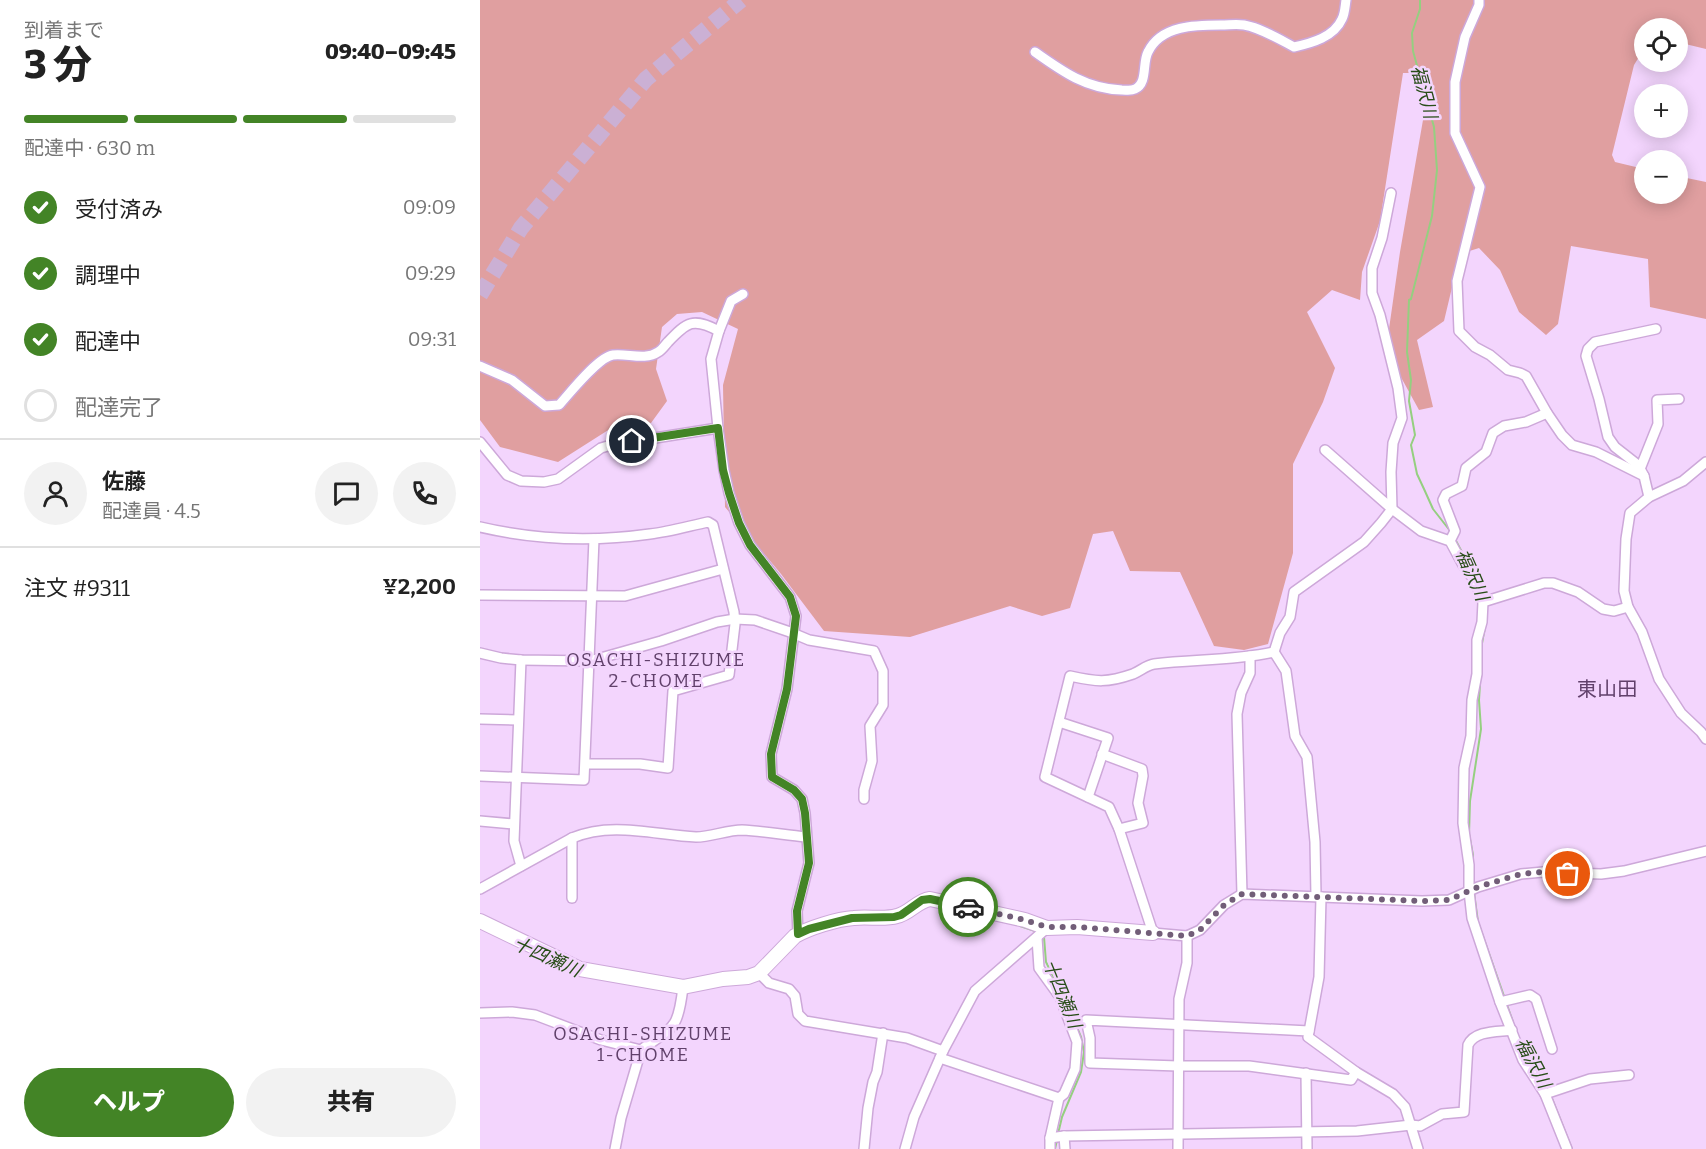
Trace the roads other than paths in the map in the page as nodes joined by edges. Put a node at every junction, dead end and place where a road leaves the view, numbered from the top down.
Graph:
1 (1346, 0) edge
2 (1479, 0) edge
3 (1035, 52) dead end
4 (1391, 193) dead end
5 (742, 294) dead end
6 (1656, 329) dead end
7 (719, 331) junction
8 (480, 366) edge
9 (1679, 399) dead end
10 (1547, 413) junction
11 (718, 428) junction
12 (480, 442) edge
13 (1325, 450) dead end
14 (1706, 462) edge
15 (1642, 472) junction
16 (1649, 497) junction
17 (1392, 509) junction
18 (480, 527) edge
19 (594, 539) junction
20 (1450, 541) junction
21 (723, 569) junction
22 (480, 595) edge
23 (592, 597) junction
24 (1484, 602) junction
25 (1628, 607) junction
26 (735, 619) junction
27 (794, 634) junction
28 (1274, 652) junction
29 (480, 653) edge
30 (1250, 656) junction
31 (521, 660) junction
32 (590, 661) junction
33 (480, 719) edge
34 (518, 720) junction
35 (1059, 722) junction
36 (1706, 739) edge
37 (1102, 754) junction
38 (586, 764) junction
39 (480, 776) edge
40 (516, 777) junction
41 (1088, 797) junction
42 (864, 800) dead end
43 (480, 821) edge
44 (514, 825) junction
45 (1119, 829) junction
46 (806, 837) junction
47 (572, 838) junction
48 (1706, 851) edge
49 (521, 866) junction
50 (480, 889) edge
51 (1469, 891) junction
52 (1242, 894) junction
53 (1318, 897) junction
54 (572, 898) dead end
55 (480, 921) edge
56 (1047, 927) junction
57 (1153, 933) junction
58 (798, 934) junction
59 (1187, 936) junction
60 (1037, 938) junction
61 (759, 974) junction
62 (683, 987) junction
63 (1500, 1002) junction
64 (480, 1012) edge
65 (1178, 1025) junction
66 (1512, 1030) junction
67 (1309, 1031) junction
68 (883, 1033) junction
69 (1552, 1049) dead end
70 (641, 1050) junction
71 (942, 1054) junction
72 (1082, 1064) junction
73 (1178, 1066) junction
74 (1356, 1072) junction
75 (1306, 1073) junction
76 (1629, 1075) dead end
77 (1545, 1094) junction
78 (1059, 1098) junction
79 (1411, 1125) junction
80 (1307, 1132) junction
81 (1178, 1134) junction
82 (1064, 1136) junction
83 (1050, 1138) junction
84 (615, 1149) edge
85 (864, 1149) edge
86 (905, 1149) edge
87 (1050, 1149) edge
88 (1065, 1149) edge
89 (1178, 1149) edge
90 (1307, 1149) edge
91 (1418, 1149) edge
92 (1567, 1149) edge

1 - 3 street
2 - 10 street
4 - 17 street
5 - 7 street
6 - 15 street
7 - 8 street
7 - 11 street
9 - 15 street
10 - 15 street
10 - 20 street
11 - 12 street
11 - 27 street
13 - 17 street
14 - 16 street
15 - 16 street
16 - 25 street
17 - 20 street
17 - 28 street
18 - 19 street
19 - 21 street
19 - 23 street
20 - 24 street
21 - 23 street
21 - 26 street
22 - 23 street
23 - 32 street
24 - 25 street
24 - 51 street
25 - 36 street
26 - 27 street
26 - 32 street
26 - 38 street
27 - 42 street
27 - 46 street
28 - 30 street
28 - 53 street
29 - 31 street
30 - 35 street
30 - 52 street
31 - 32 street
31 - 34 street
32 - 38 street
33 - 34 street
34 - 40 street
35 - 37 street
35 - 41 street
37 - 41 street
37 - 45 street
38 - 40 street
39 - 40 street
40 - 44 street
41 - 45 street
43 - 44 street
44 - 49 street
45 - 57 street
46 - 47 street
46 - 58 street
47 - 49 street
47 - 54 street
48 - 51 street
49 - 50 street
51 - 53 street
51 - 63 street
52 - 53 street
52 - 59 street
53 - 67 street
55 - 62 street
56 - 57 street
56 - 58 street
56 - 60 street
57 - 59 street
58 - 61 street
59 - 65 street
60 - 71 street
60 - 72 street
61 - 62 street
61 - 68 street
62 - 70 street
63 - 66 street
63 - 69 street
64 - 70 street
65 - 67 street
65 - 72 street
65 - 73 street
66 - 77 street
66 - 79 street
67 - 74 street
68 - 71 street
68 - 85 street
70 - 84 street
71 - 78 street
71 - 86 street
72 - 73 street
72 - 78 street
73 - 75 street
73 - 81 street
74 - 75 street
74 - 79 street
75 - 80 street
76 - 77 street
77 - 92 street
78 - 83 street
79 - 80 street
79 - 91 street
80 - 81 street
80 - 90 street
81 - 82 street
81 - 89 street
82 - 83 street
82 - 88 street
83 - 87 street

